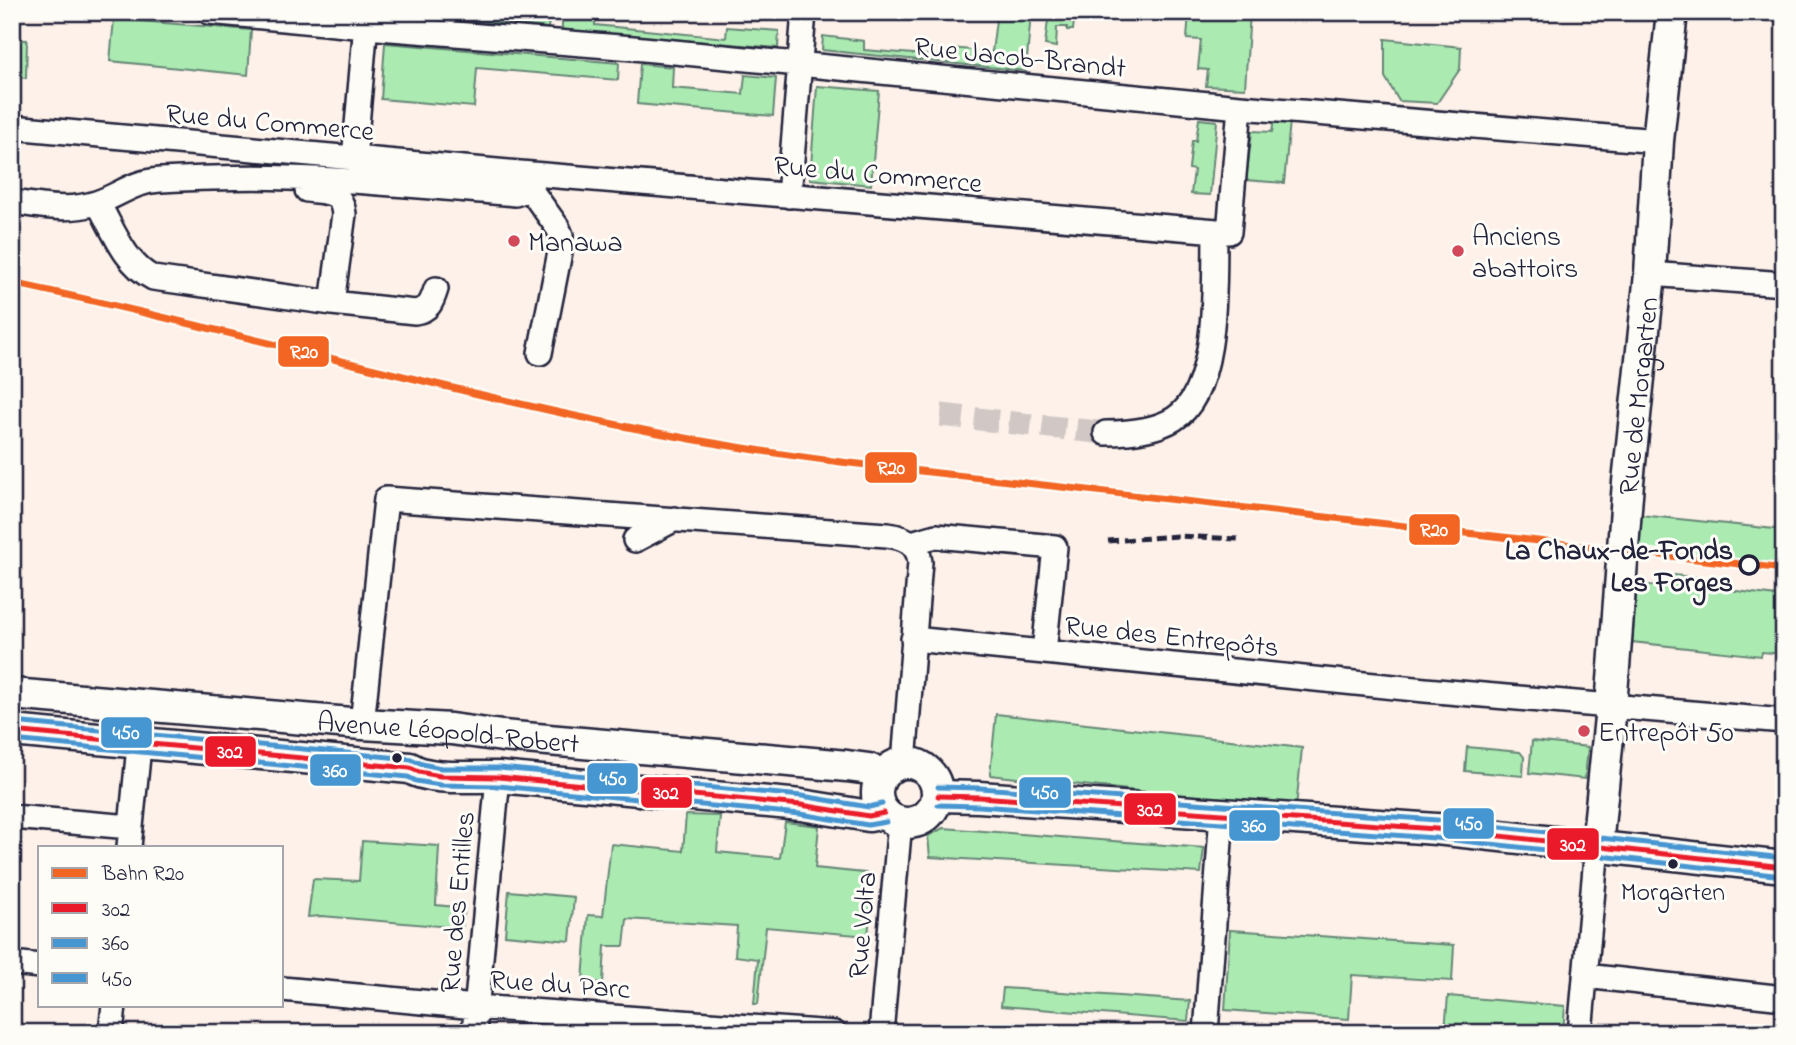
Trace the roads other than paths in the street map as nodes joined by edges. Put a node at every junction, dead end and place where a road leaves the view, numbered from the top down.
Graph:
1 (209, 12) edge
2 (804, 12) edge
3 (1672, 12) edge
4 (367, 20) edge
5 (800, 64) junction
6 (1240, 107) junction
7 (12, 127) edge
8 (1658, 141) junction
9 (354, 159) junction
10 (232, 178) junction
11 (526, 181) junction
12 (789, 196) junction
13 (12, 202) edge
14 (98, 203) junction
15 (1222, 232) junction
16 (1650, 274) junction
17 (1784, 284) edge
18 (436, 289) dead end
19 (332, 303) junction
20 (540, 353) dead end
21 (1106, 433) tunnel mouth
22 (675, 519) junction
23 (635, 540) dead end
24 (911, 543) junction
25 (913, 639) junction
26 (1044, 652) junction
27 (12, 694) edge
28 (143, 706) junction
29 (1611, 706) junction
30 (1784, 721) edge
31 (362, 724) junction
32 (12, 731) edge
33 (502, 736) junction
34 (140, 744) junction
35 (893, 769) junction
36 (498, 777) junction
37 (938, 796) junction
38 (1222, 814) junction
39 (12, 817) edge
40 (892, 818) junction
41 (130, 837) edge
42 (1597, 846) junction
43 (1784, 867) edge
44 (12, 963) edge
45 (38, 966) edge
46 (1585, 976) junction
47 (284, 989) edge
48 (1784, 998) edge
49 (114, 1006) edge
50 (476, 1007) junction
51 (111, 1033) edge
52 (474, 1033) edge
53 (834, 1033) edge
54 (881, 1033) edge
55 (1206, 1033) edge
56 (1580, 1033) edge

1 - 4 street, Rue Jacob-Brandt
2 - 5 street
3 - 8 main road, Rue de Morgarten
4 - 5 street, Rue Jacob-Brandt
4 - 9 street
5 - 6 street, Rue Jacob-Brandt
5 - 12 street
6 - 8 street, Rue Jacob-Brandt
6 - 15 street
7 - 9 street, Rue du Commerce
8 - 16 main road, Rue de Morgarten
9 - 11 street, Rue du Commerce
10 - 11 street
10 - 14 street
10 - 19 street
11 - 12 street, Rue du Commerce
11 - 20 street
12 - 15 street, Rue du Commerce
13 - 14 street
14 - 19 street
15 - 21 street
16 - 17 street
16 - 29 main road, Rue de Morgarten
18 - 19 street
22 - 23 street
22 - 24 street
22 - 31 street
24 - 25 street
24 - 26 street
25 - 26 street, Rue des Entrepôts
25 - 35 street
26 - 29 street, Rue des Entrepôts
27 - 28 main road, Avenue Léopold-Robert
28 - 31 main road, Avenue Léopold-Robert
28 - 34 street
29 - 30 street, Rue des Entrepôts
29 - 42 main road, Rue de Morgarten
31 - 33 main road, Avenue Léopold-Robert
32 - 34 main road, Avenue Léopold-Robert
33 - 35 main road, Avenue Léopold-Robert
33 - 36 main road
34 - 36 main road, Avenue Léopold-Robert
34 - 41 street
35 - 37 main road
35 - 40 main road
36 - 40 main road, Avenue Léopold-Robert
36 - 50 street, Rue des Entilles
37 - 38 main road
37 - 40 main road
38 - 42 main road
38 - 55 street
39 - 41 street
40 - 54 street, Rue Volta
42 - 43 main road
42 - 46 street, Rue de Morgarten
44 - 45 street
46 - 48 street
46 - 56 street, Rue de Morgarten
47 - 50 street, Rue du Parc
49 - 51 street
50 - 52 street, Rue des Entilles
50 - 53 street, Rue du Parc

